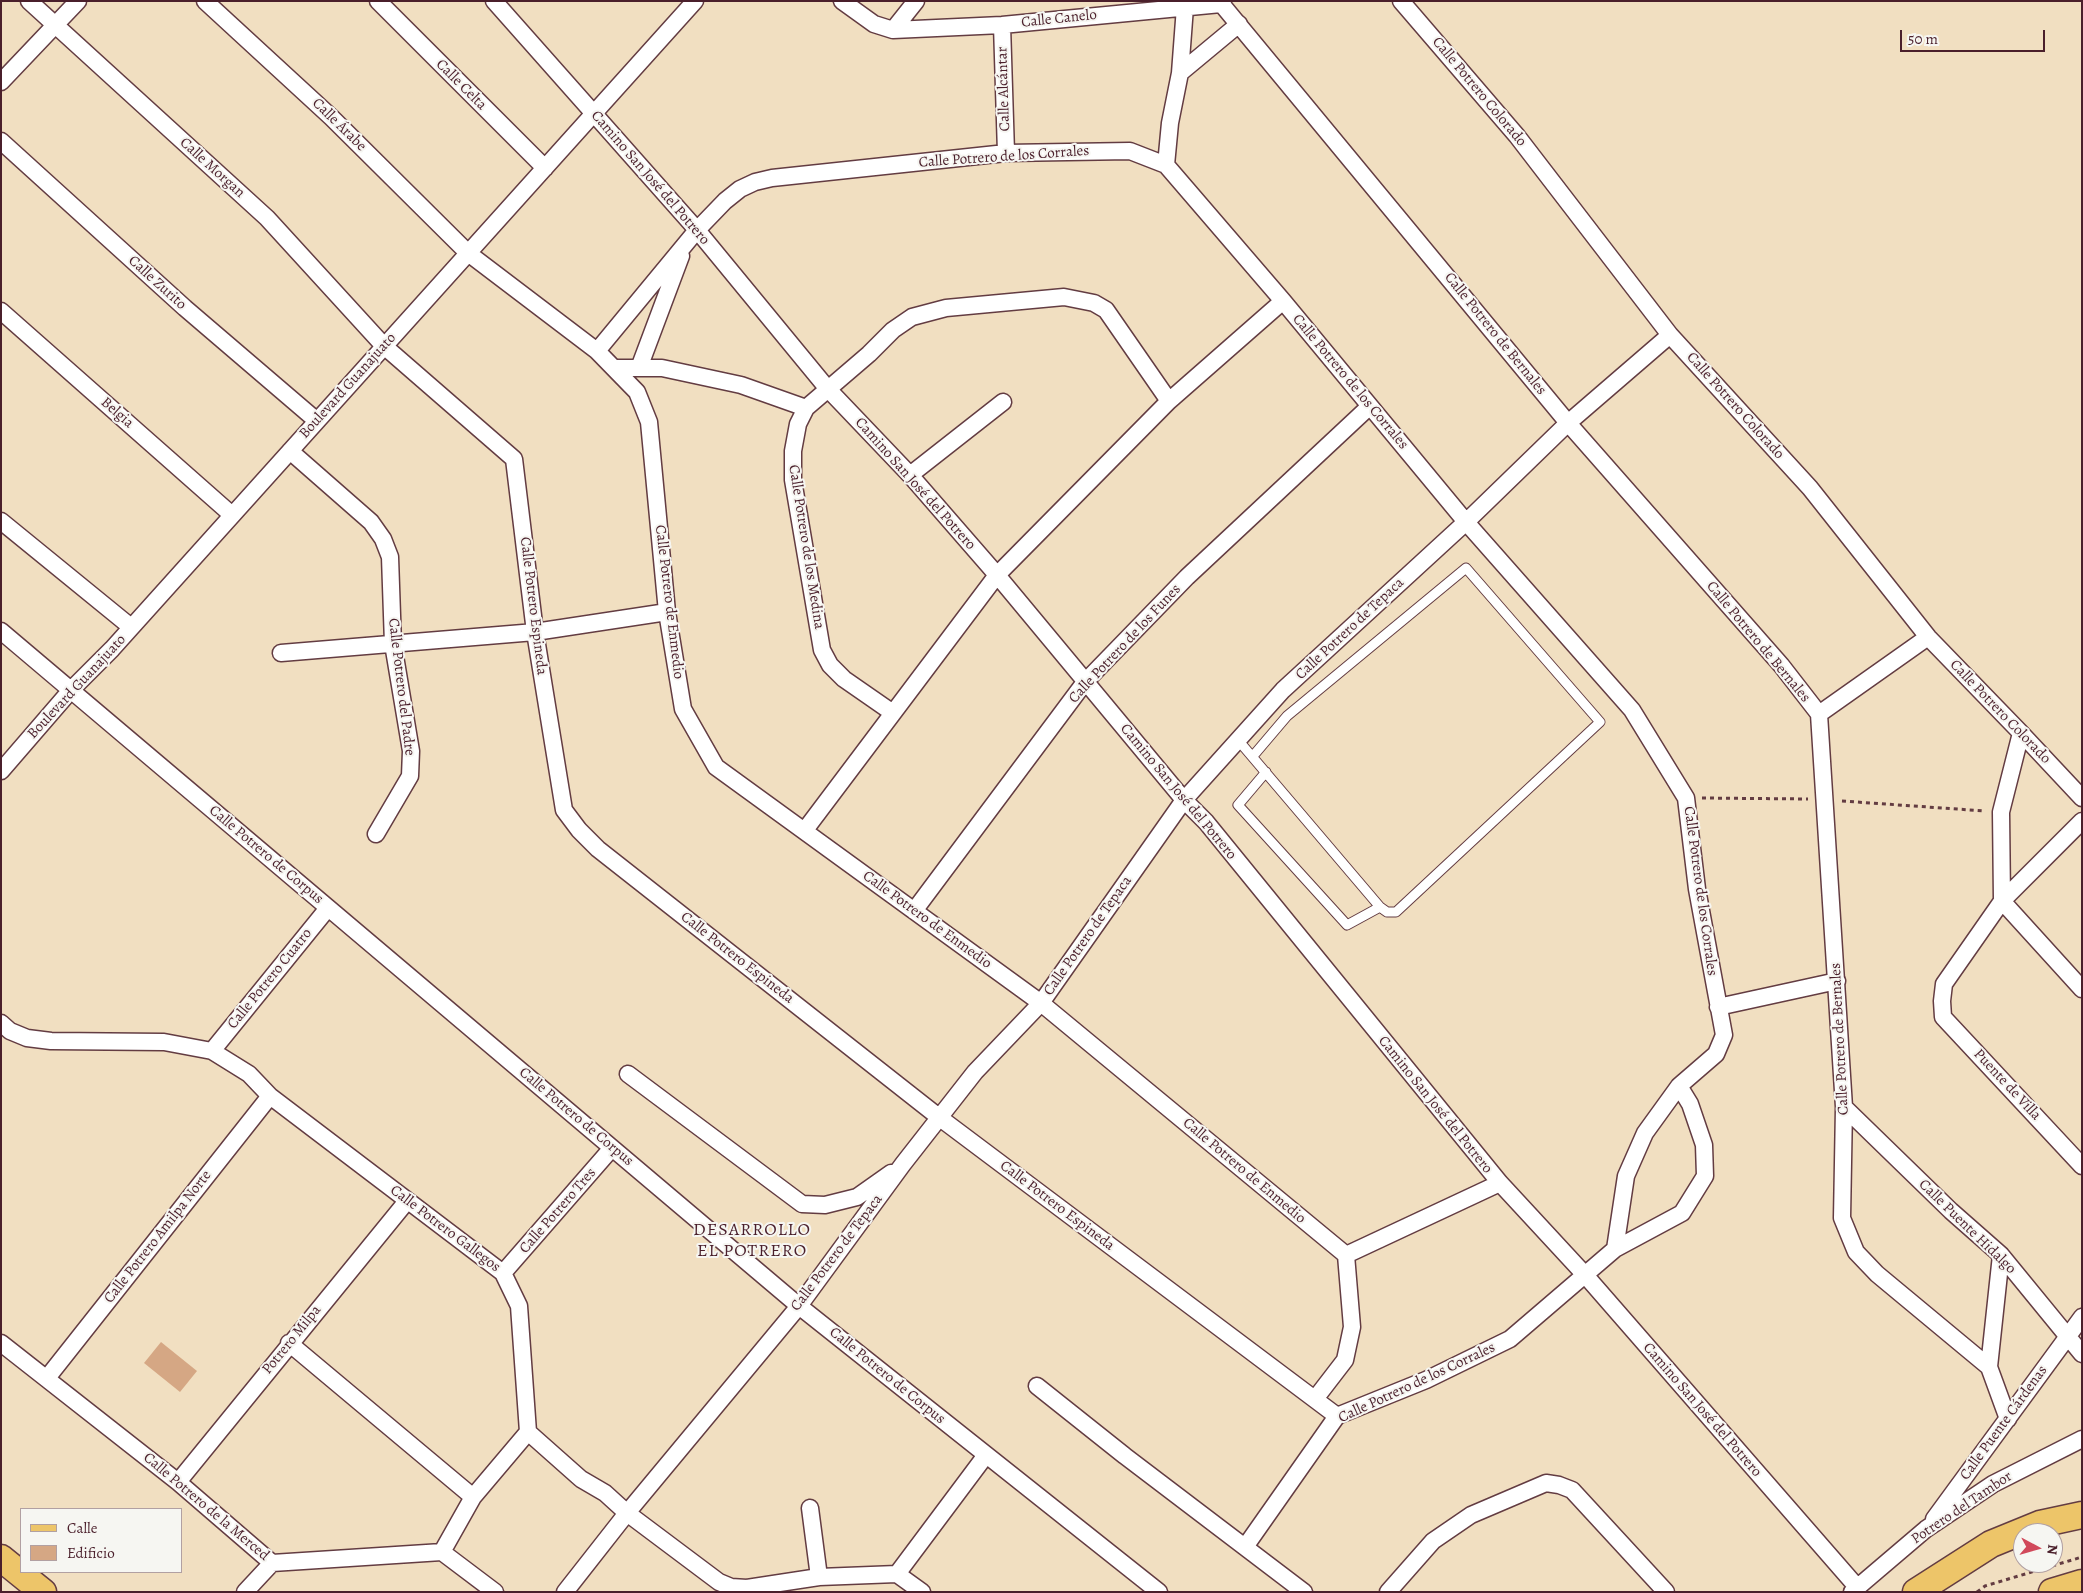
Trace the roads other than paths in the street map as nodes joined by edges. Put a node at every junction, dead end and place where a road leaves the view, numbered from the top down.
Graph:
1 (28, 1) edge
2 (78, 1) edge
3 (205, 1) edge
4 (378, 1) edge
5 (494, 1) edge
6 (695, 1) edge
7 (842, 1) edge
8 (916, 1) edge
9 (1401, 1) edge
10 (1221, 2) edge
11 (1185, 7) junction
12 (1239, 24) junction
13 (55, 25) junction
14 (1002, 25) junction
15 (893, 30) junction
16 (1180, 73) junction
17 (1, 82) edge
18 (594, 114) junction
19 (1, 141) edge
20 (1006, 153) junction
21 (1166, 165) junction
22 (545, 168) junction
23 (697, 230) junction
24 (685, 244) junction
25 (468, 254) junction
26 (1283, 300) junction
27 (1, 311) edge
28 (1670, 335) junction
29 (384, 346) junction
30 (597, 351) junction
31 (615, 368) junction
32 (640, 368) junction
33 (827, 388) junction
34 (1168, 401) junction
35 (1003, 402) dead end
36 (1370, 406) junction
37 (806, 408) junction
38 (317, 421) junction
39 (1568, 423) junction
40 (290, 451) junction
41 (910, 475) junction
42 (232, 515) junction
43 (1, 521) edge
44 (1466, 522) junction
45 (997, 575) junction
46 (667, 612) junction
47 (131, 627) junction
48 (1, 631) edge
49 (535, 632) junction
50 (1928, 637) junction
51 (393, 644) junction
52 (281, 654) dead end
53 (1085, 682) junction
54 (71, 690) junction
55 (893, 713) junction
56 (1820, 714) junction
57 (2022, 733) junction
58 (1238, 740) junction
59 (1253, 756) junction
60 (1, 771) edge
61 (1266, 772) junction
62 (2082, 798) edge
63 (1184, 800) junction
64 (2082, 821) edge
65 (805, 830) junction
66 (376, 834) dead end
67 (2002, 901) junction
68 (1380, 907) junction
69 (328, 908) junction
70 (914, 911) junction
71 (1838, 981) junction
72 (2082, 989) edge
73 (1041, 1003) junction
74 (1718, 1007) junction
75 (1, 1023) edge
76 (212, 1050) junction
77 (628, 1074) dead end
78 (1679, 1086) junction
79 (270, 1096) junction
80 (1844, 1107) junction
81 (940, 1118) junction
82 (612, 1148) junction
83 (903, 1164) junction
84 (2082, 1166) edge
85 (1500, 1183) junction
86 (407, 1201) junction
87 (1615, 1249) junction
88 (1346, 1255) junction
89 (2000, 1255) junction
90 (503, 1273) junction
91 (1586, 1276) junction
92 (799, 1306) junction
93 (2082, 1317) edge
94 (2068, 1334) junction
95 (1, 1343) edge
96 (289, 1343) junction
97 (2082, 1354) edge
98 (1989, 1367) junction
99 (47, 1378) junction
100 (1037, 1386) dead end
101 (1315, 1399) junction
102 (1337, 1416) junction
103 (2008, 1419) junction
104 (528, 1432) junction
105 (2082, 1439) edge
106 (986, 1455) junction
107 (178, 1482) junction
108 (473, 1497) junction
109 (810, 1508) dead end
110 (627, 1513) junction
111 (2082, 1515) edge
112 (1926, 1529) junction
113 (1244, 1547) junction
114 (442, 1552) junction
115 (1, 1558) edge
116 (272, 1563) junction
117 (897, 1574) junction
118 (819, 1577) junction
119 (2082, 1583) edge
120 (1854, 1590) edge
121 (43, 1592) edge
122 (245, 1592) edge
123 (495, 1592) edge
124 (565, 1592) edge
125 (922, 1592) edge
126 (1159, 1592) edge
127 (1304, 1592) edge
128 (1388, 1592) edge
129 (1666, 1592) edge
130 (1916, 1592) edge
131 (2052, 1592) edge

1 - 13 street, Calle Morgan
2 - 13 street
3 - 25 street, Calle Árabe
4 - 22 street, Calle Celta
5 - 18 street, Camino San José del Potrero
6 - 18 street, Boulevard Guanajuato
7 - 15 street, Calle Canelo
8 - 15 street
9 - 28 street, Calle Potrero Colorado
10 - 11 street, Calle Canelo
10 - 12 street, Calle Potrero de Bernales
11 - 14 street, Calle Canelo
11 - 16 street
12 - 16 street
12 - 39 street, Calle Potrero de Bernales
13 - 17 street
13 - 29 street, Calle Morgan
14 - 15 street, Calle Canelo
14 - 20 street, Calle Alcántar
16 - 21 street
18 - 22 street, Boulevard Guanajuato
18 - 23 street, Camino San José del Potrero
19 - 38 street, Calle Zurito
20 - 21 street, Calle Potrero de los Corrales
20 - 23 street, Calle Potrero de los Corrales
21 - 26 street, Calle Potrero de los Corrales
22 - 25 street, Boulevard Guanajuato
23 - 24 street
23 - 33 street, Camino San José del Potrero
24 - 30 street
24 - 32 street
25 - 29 street, Boulevard Guanajuato
25 - 30 street, Calle Potrero de Enmedio
26 - 34 street
26 - 36 street, Calle Potrero de los Corrales
27 - 42 street, Belgia
28 - 39 street, Calle Potrero de Tepaca
28 - 50 street, Calle Potrero Colorado
29 - 38 street, Boulevard Guanajuato
29 - 49 street, Calle Potrero Espineda
30 - 31 street, Calle Potrero de Enmedio
31 - 32 street
31 - 46 street, Calle Potrero de Enmedio
32 - 37 street
33 - 34 street, Calle Potrero de los Medina
33 - 37 street, Calle Potrero de los Medina
33 - 41 street, Camino San José del Potrero
34 - 45 street
35 - 41 street
36 - 44 street, Calle Potrero de los Corrales
36 - 53 street, Calle Potrero de los Funes
37 - 55 street, Calle Potrero de los Medina
38 - 40 street, Boulevard Guanajuato
39 - 44 street, Calle Potrero de Tepaca
39 - 56 street, Calle Potrero de Bernales
40 - 42 street, Boulevard Guanajuato
40 - 51 street, Calle Potrero del Padre
41 - 45 street, Camino San José del Potrero
42 - 47 street, Boulevard Guanajuato
43 - 47 street
44 - 58 street, Calle Potrero de Tepaca
44 - 74 street, Calle Potrero de los Corrales
45 - 53 street, Camino San José del Potrero
45 - 55 street
46 - 49 street
46 - 65 street, Calle Potrero de Enmedio
47 - 54 street, Boulevard Guanajuato
48 - 54 street, Calle Potrero de Corpus
49 - 51 street
49 - 81 street, Calle Potrero Espineda
50 - 56 street
50 - 57 street, Calle Potrero Colorado
51 - 52 street
51 - 66 street, Calle Potrero del Padre
53 - 63 street, Camino San José del Potrero
53 - 70 street, Calle Potrero de los Funes
54 - 60 street, Boulevard Guanajuato
54 - 69 street, Calle Potrero de Corpus
55 - 65 street
56 - 71 street, Calle Potrero de Bernales
57 - 62 street, Calle Potrero Colorado
57 - 67 street
58 - 59 lane
58 - 63 street, Calle Potrero de Tepaca
59 - 61 lane
59 - 68 lane
61 - 68 lane
61 - 68 lane
63 - 73 street, Calle Potrero de Tepaca
63 - 85 street, Camino San José del Potrero
64 - 67 street
65 - 70 street, Calle Potrero de Enmedio
67 - 72 street
67 - 84 street, Puente de Villa
69 - 76 street, Calle Potrero Cuatro
69 - 82 street, Calle Potrero de Corpus
70 - 73 street, Calle Potrero de Enmedio
71 - 74 street
71 - 80 street, Calle Potrero de Bernales
73 - 81 street, Calle Potrero de Tepaca
73 - 88 street, Calle Potrero de Enmedio
74 - 78 street, Calle Potrero de los Corrales
75 - 76 street, Calle Potrero Gallegos
76 - 79 street, Calle Potrero Gallegos
77 - 83 street
78 - 87 street
78 - 87 street, Calle Potrero de los Corrales
79 - 86 street, Calle Potrero Gallegos
79 - 99 street, Calle Potrero Amilpa Norte
80 - 89 street, Calle Puente Hidalgo
80 - 98 street, Calle Potrero de Bernales
81 - 83 street, Calle Potrero de Tepaca
81 - 101 street, Calle Potrero Espineda
82 - 90 street, Calle Potrero Tres
82 - 92 street, Calle Potrero de Corpus
83 - 92 street, Calle Potrero de Tepaca
85 - 88 street
85 - 91 street, Camino San José del Potrero
86 - 90 street, Calle Potrero Gallegos
86 - 96 street, Potrero Milpa
87 - 91 street, Calle Potrero de los Corrales
88 - 101 street
89 - 94 street, Calle Puente Hidalgo
89 - 98 street
90 - 104 street, Calle Potrero Gallegos
91 - 102 street, Calle Potrero de los Corrales
91 - 120 street, Camino San José del Potrero
92 - 106 street, Calle Potrero de Corpus
92 - 110 street, Calle Potrero de Tepaca
93 - 94 street, Calle Puente Cárdenas
94 - 97 street, Calle Puente Hidalgo
94 - 103 street, Calle Puente Cárdenas
95 - 99 street, Calle Potrero de la Merced
96 - 107 street, Potrero Milpa
96 - 108 street
98 - 103 street
99 - 107 street, Calle Potrero de la Merced
100 - 113 street
101 - 102 street, Calle Potrero Espineda
102 - 113 street, Calle Potrero de los Corrales
103 - 112 street, Calle Puente Cárdenas
104 - 108 street
104 - 110 street
105 - 112 street, Potrero del Tambor
106 - 117 street
106 - 126 street, Calle Potrero de Corpus
107 - 116 street, Calle Potrero de la Merced
108 - 114 street
109 - 118 street
110 - 118 street
110 - 124 street, Calle Potrero de Tepaca
111 - 130 main road
112 - 120 street, Potrero del Tambor
113 - 127 street
114 - 116 street, Calle Potrero de la Merced
114 - 123 street
115 - 121 main road
116 - 122 street
117 - 118 street
117 - 125 street
119 - 131 main road
128 - 129 street

